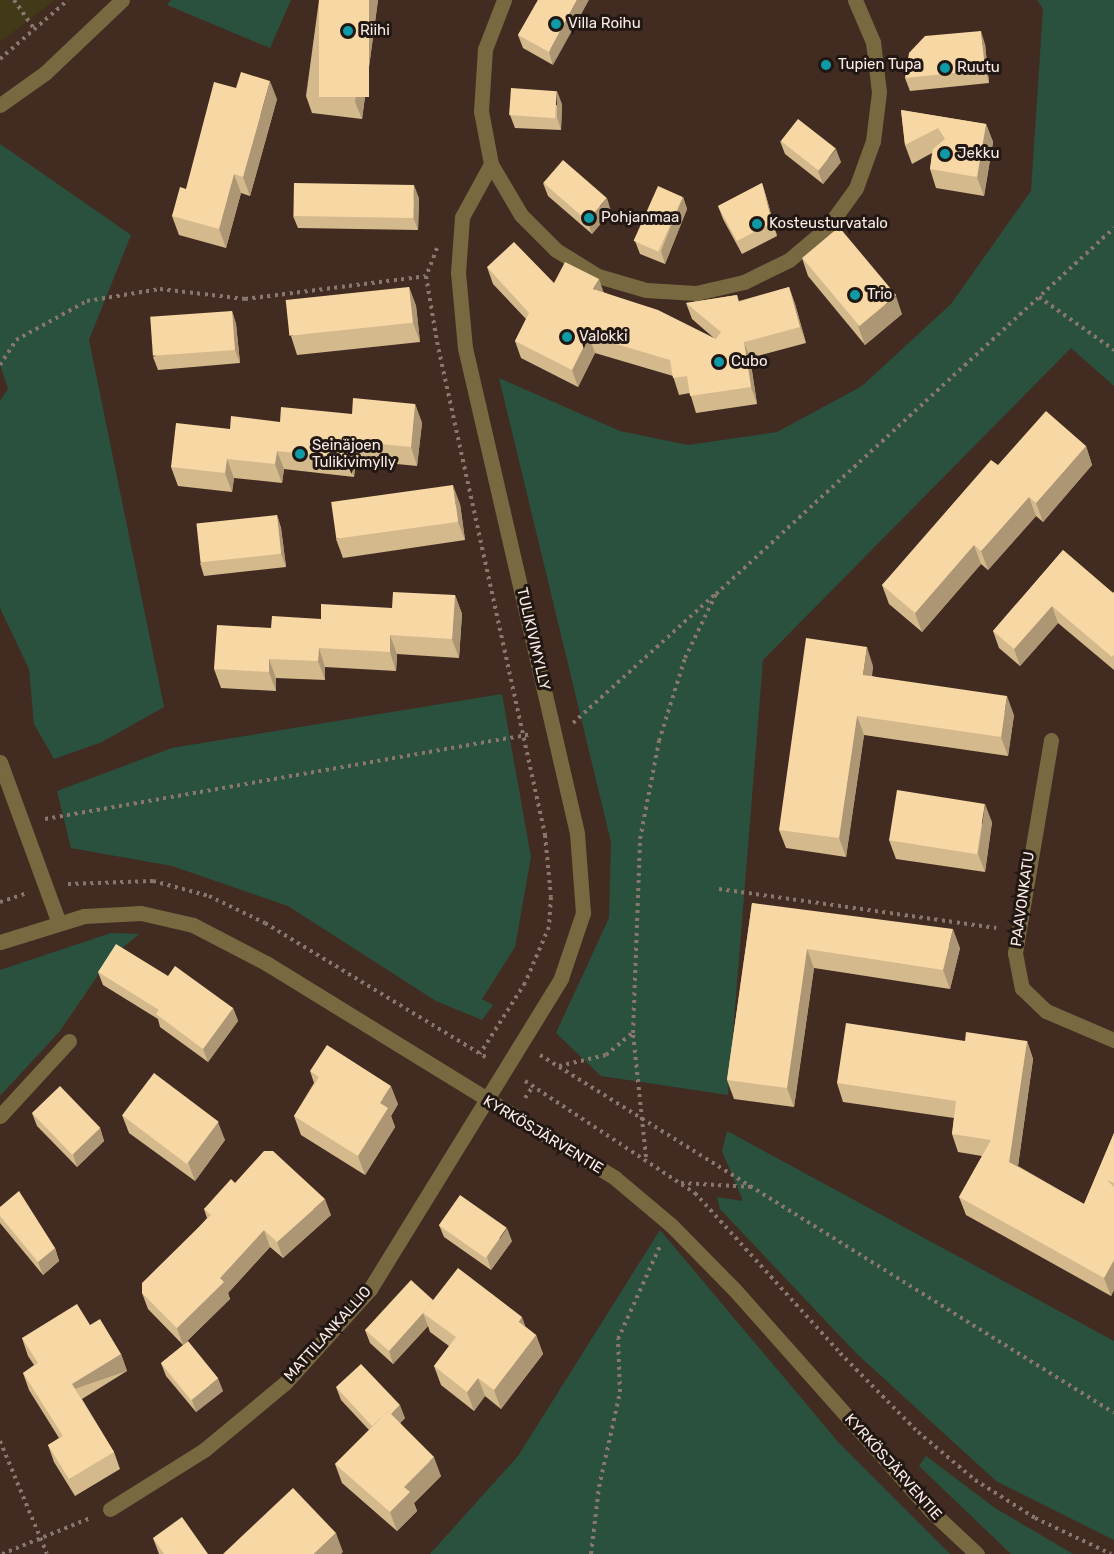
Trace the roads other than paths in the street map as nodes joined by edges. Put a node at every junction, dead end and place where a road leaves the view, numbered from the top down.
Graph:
1 (122, 0) edge
2 (504, 0) edge
3 (855, 0) edge
4 (0, 105) edge
5 (491, 164) junction
6 (1051, 740) dead end
7 (0, 762) edge
8 (59, 923) junction
9 (0, 942) edge
10 (1114, 1040) edge
11 (69, 1041) dead end
12 (486, 1101) junction
13 (0, 1116) edge
14 (110, 1509) road end
15 (977, 1554) edge

1 - 4 street
2 - 5 street
3 - 5 street
5 - 12 street, TULIKIVIMYLLY
6 - 10 street, PAAVONKATU
7 - 8 street
8 - 9 street, KYRKÖSJÄRVENTIE
8 - 12 street, KYRKÖSJÄRVENTIE
11 - 13 street
12 - 14 street, MATTILANKALLIO
12 - 15 street, KYRKÖSJÄRVENTIE

